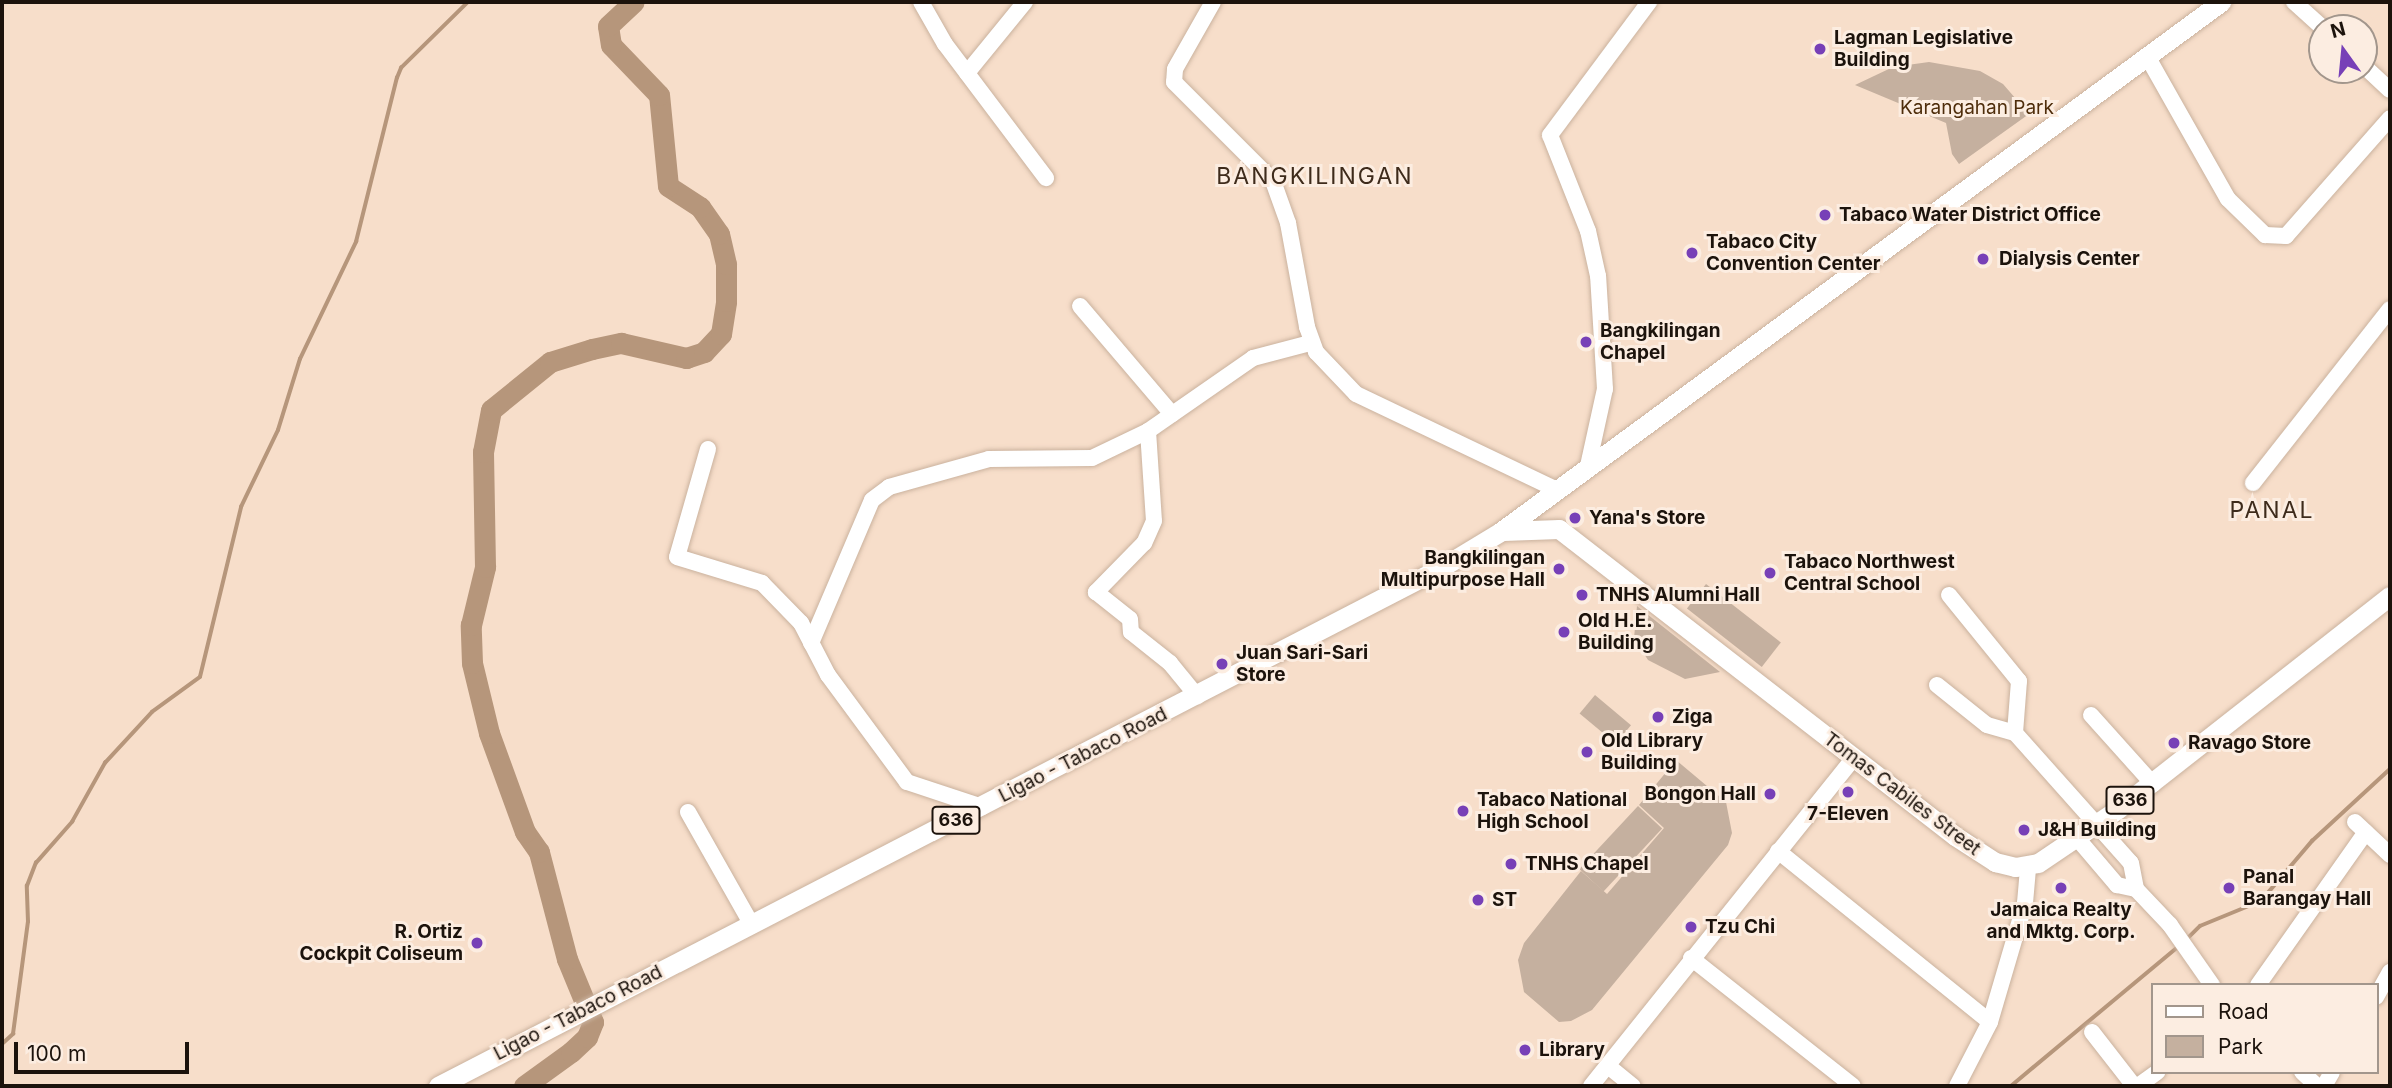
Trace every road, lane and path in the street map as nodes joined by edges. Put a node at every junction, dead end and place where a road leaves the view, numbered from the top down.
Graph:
1 (921, 2) edge
2 (1025, 2) edge
3 (1213, 2) edge
4 (1649, 2) edge
5 (2221, 2) edge
6 (2294, 2) edge
7 (2308, 15) edge
8 (2147, 56) junction
9 (967, 74) junction
10 (2390, 118) edge
11 (1046, 178) dead end
12 (1080, 306) dead end
13 (2390, 309) edge
14 (1310, 344) junction
15 (1172, 414) junction
16 (1148, 431) junction
17 (708, 449) dead end
18 (1588, 466) junction
19 (2253, 483) dead end
20 (1555, 489) junction
21 (1559, 529) junction
22 (1500, 532) junction
23 (1950, 595) dead end
24 (2390, 596) edge
25 (811, 643) junction
26 (1937, 685) dead end
27 (1197, 696) junction
28 (2091, 715) dead end
29 (2015, 733) junction
30 (1853, 759) junction
31 (2153, 784) junction
32 (982, 807) junction
33 (688, 812) dead end
34 (2098, 823) junction
35 (2077, 838) junction
36 (1778, 851) junction
37 (2390, 855) edge
38 (2028, 866) junction
39 (2136, 889) junction
40 (752, 925) junction
41 (1691, 958) junction
42 (2390, 972) edge
43 (2211, 983) edge
44 (2259, 983) edge
45 (2378, 993) edge
46 (1990, 1022) junction
47 (2092, 1032) dead end
48 (1608, 1066) junction
49 (2304, 1074) edge
50 (2147, 1082) edge
51 (438, 1086) edge
52 (1591, 1086) edge
53 (1633, 1086) edge
54 (1853, 1086) edge
55 (1957, 1086) edge
56 (2317, 1086) edge

1 - 9 street
2 - 9 street
3 - 14 street
4 - 18 street
5 - 8 main road, 636
6 - 7 street
8 - 10 street
8 - 18 main road, 636
9 - 11 street
12 - 15 street
13 - 19 street
14 - 15 street
14 - 20 street
15 - 16 street
16 - 25 street
16 - 27 street
17 - 25 street
18 - 20 main road, 636
20 - 21 main road
20 - 22 main road, Ligao - Tabaco Road / 636
21 - 22 main road, Ligao - Tabaco Road / 636
21 - 30 main road, Tomas Cabiles Street
22 - 27 main road, Ligao - Tabaco Road / 636
23 - 29 street
24 - 31 main road, 636
25 - 32 street
26 - 29 street
27 - 32 main road, Ligao - Tabaco Road / 636
28 - 31 street
29 - 34 street
30 - 36 street
30 - 38 main road, Tomas Cabiles Street
31 - 34 main road, 636
32 - 40 main road, Ligao - Tabaco Road / 636
33 - 40 street
34 - 35 main road, 636
34 - 39 street
35 - 38 main road, 636
35 - 39 street
36 - 41 street
36 - 46 street
37 - 44 street
38 - 46 street
39 - 43 street
40 - 51 main road, Ligao - Tabaco Road / 636
41 - 48 street
41 - 54 street
42 - 45 street
46 - 55 street
47 - 50 street
48 - 52 street
48 - 53 street
49 - 56 street

